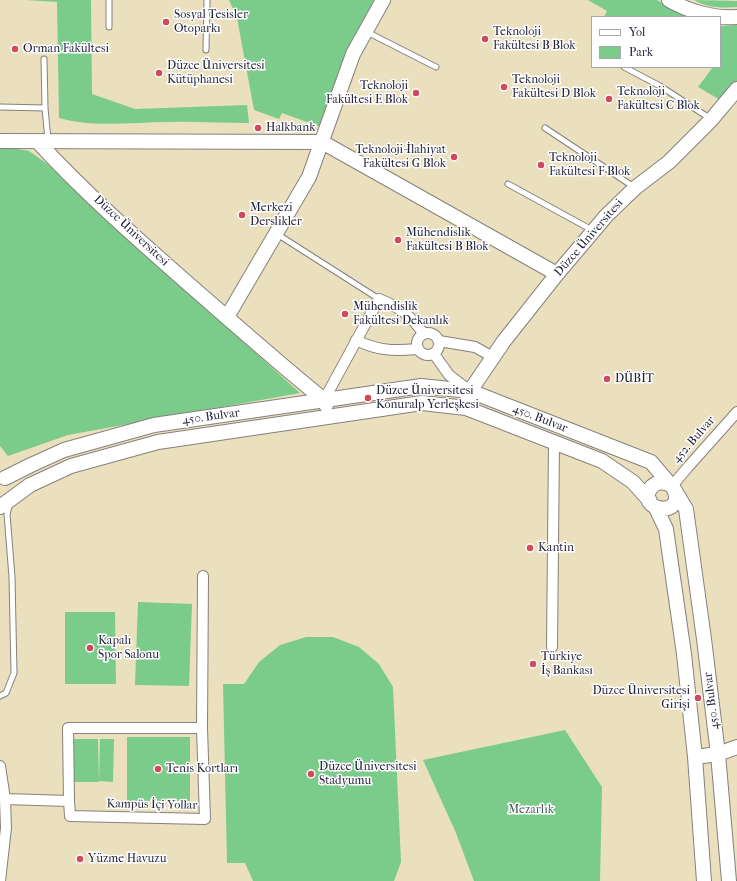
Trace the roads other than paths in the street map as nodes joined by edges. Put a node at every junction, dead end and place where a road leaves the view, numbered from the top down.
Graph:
1 (108, 0) edge
2 (207, 0) edge
3 (383, 0) edge
4 (669, 0) edge
5 (711, 16) edge
6 (721, 16) edge
7 (737, 17) edge
8 (109, 27) dead end
9 (366, 31) junction
10 (206, 50) dead end
11 (44, 59) dead end
12 (436, 67) dead end
13 (626, 68) edge
14 (737, 89) edge
15 (0, 106) edge
16 (45, 108) junction
17 (711, 120) junction
18 (545, 128) dead end
19 (0, 141) edge
20 (43, 142) junction
21 (322, 142) junction
22 (508, 184) dead end
23 (634, 188) junction
24 (594, 231) junction
25 (276, 234) junction
26 (556, 274) junction
27 (379, 298) junction
28 (227, 317) junction
29 (424, 334) junction
30 (356, 340) junction
31 (439, 341) junction
32 (417, 349) junction
33 (434, 354) junction
34 (494, 357) junction
35 (470, 391) junction
36 (324, 400) junction
37 (466, 408) junction
38 (737, 412) edge
39 (328, 417) junction
40 (554, 442) junction
41 (2, 477) edge
42 (673, 487) junction
43 (6, 501) edge
44 (653, 504) junction
45 (203, 576) dead end
46 (552, 647) dead end
47 (0, 696) edge
48 (202, 728) junction
49 (737, 747) edge
50 (718, 754) junction
51 (695, 757) junction
52 (0, 766) edge
53 (5, 799) junction
54 (69, 801) junction
55 (0, 881) edge
56 (704, 881) edge
57 (729, 881) edge

1 - 8 lane
2 - 10 lane
3 - 9 street
4 - 5 street
6 - 7 street
9 - 12 lane
9 - 21 street
11 - 16 lane
13 - 17 lane
14 - 17 street, Düzce Üniversitesi
15 - 16 lane
16 - 20 lane
17 - 23 street, Düzce Üniversitesi
18 - 23 lane
19 - 20 street
20 - 21 street
20 - 28 street, Düzce Üniversitesi
21 - 25 street
21 - 26 street
22 - 24 lane
23 - 24 street, Düzce Üniversitesi
24 - 26 street, Düzce Üniversitesi
25 - 27 lane
25 - 28 street
26 - 34 street, Düzce Üniversitesi
27 - 29 street
27 - 30 street
28 - 36 street, Düzce Üniversitesi
29 - 31 street
29 - 32 street
30 - 32 street
30 - 36 street
31 - 33 street
31 - 34 street
32 - 33 street
33 - 35 street
34 - 35 street, Düzce Üniversitesi
35 - 36 street, 450. Bulvar
35 - 37 street, Düzce Üniversitesi
35 - 42 street, 450. Bulvar
36 - 39 street
36 - 41 street, 450. Bulvar
37 - 39 street, 450. Bulvar
37 - 40 street, 450. Bulvar
38 - 42 street, 452. Bulvar
39 - 43 street, 450. Bulvar
40 - 44 street, 450. Bulvar
40 - 46 street
41 - 43 street
42 - 44 street
42 - 44 street
42 - 50 street, 450. Bulvar
43 - 47 lane
44 - 51 street, 450. Bulvar
45 - 48 street, Kampüs İçi Yollar
48 - 54 street, Kampüs İçi Yollar
48 - 54 street, Kampüs İçi Yollar
49 - 50 street
50 - 51 street
50 - 57 street, 450. Bulvar
51 - 56 street, 450. Bulvar
52 - 53 street
53 - 54 street
53 - 55 street

